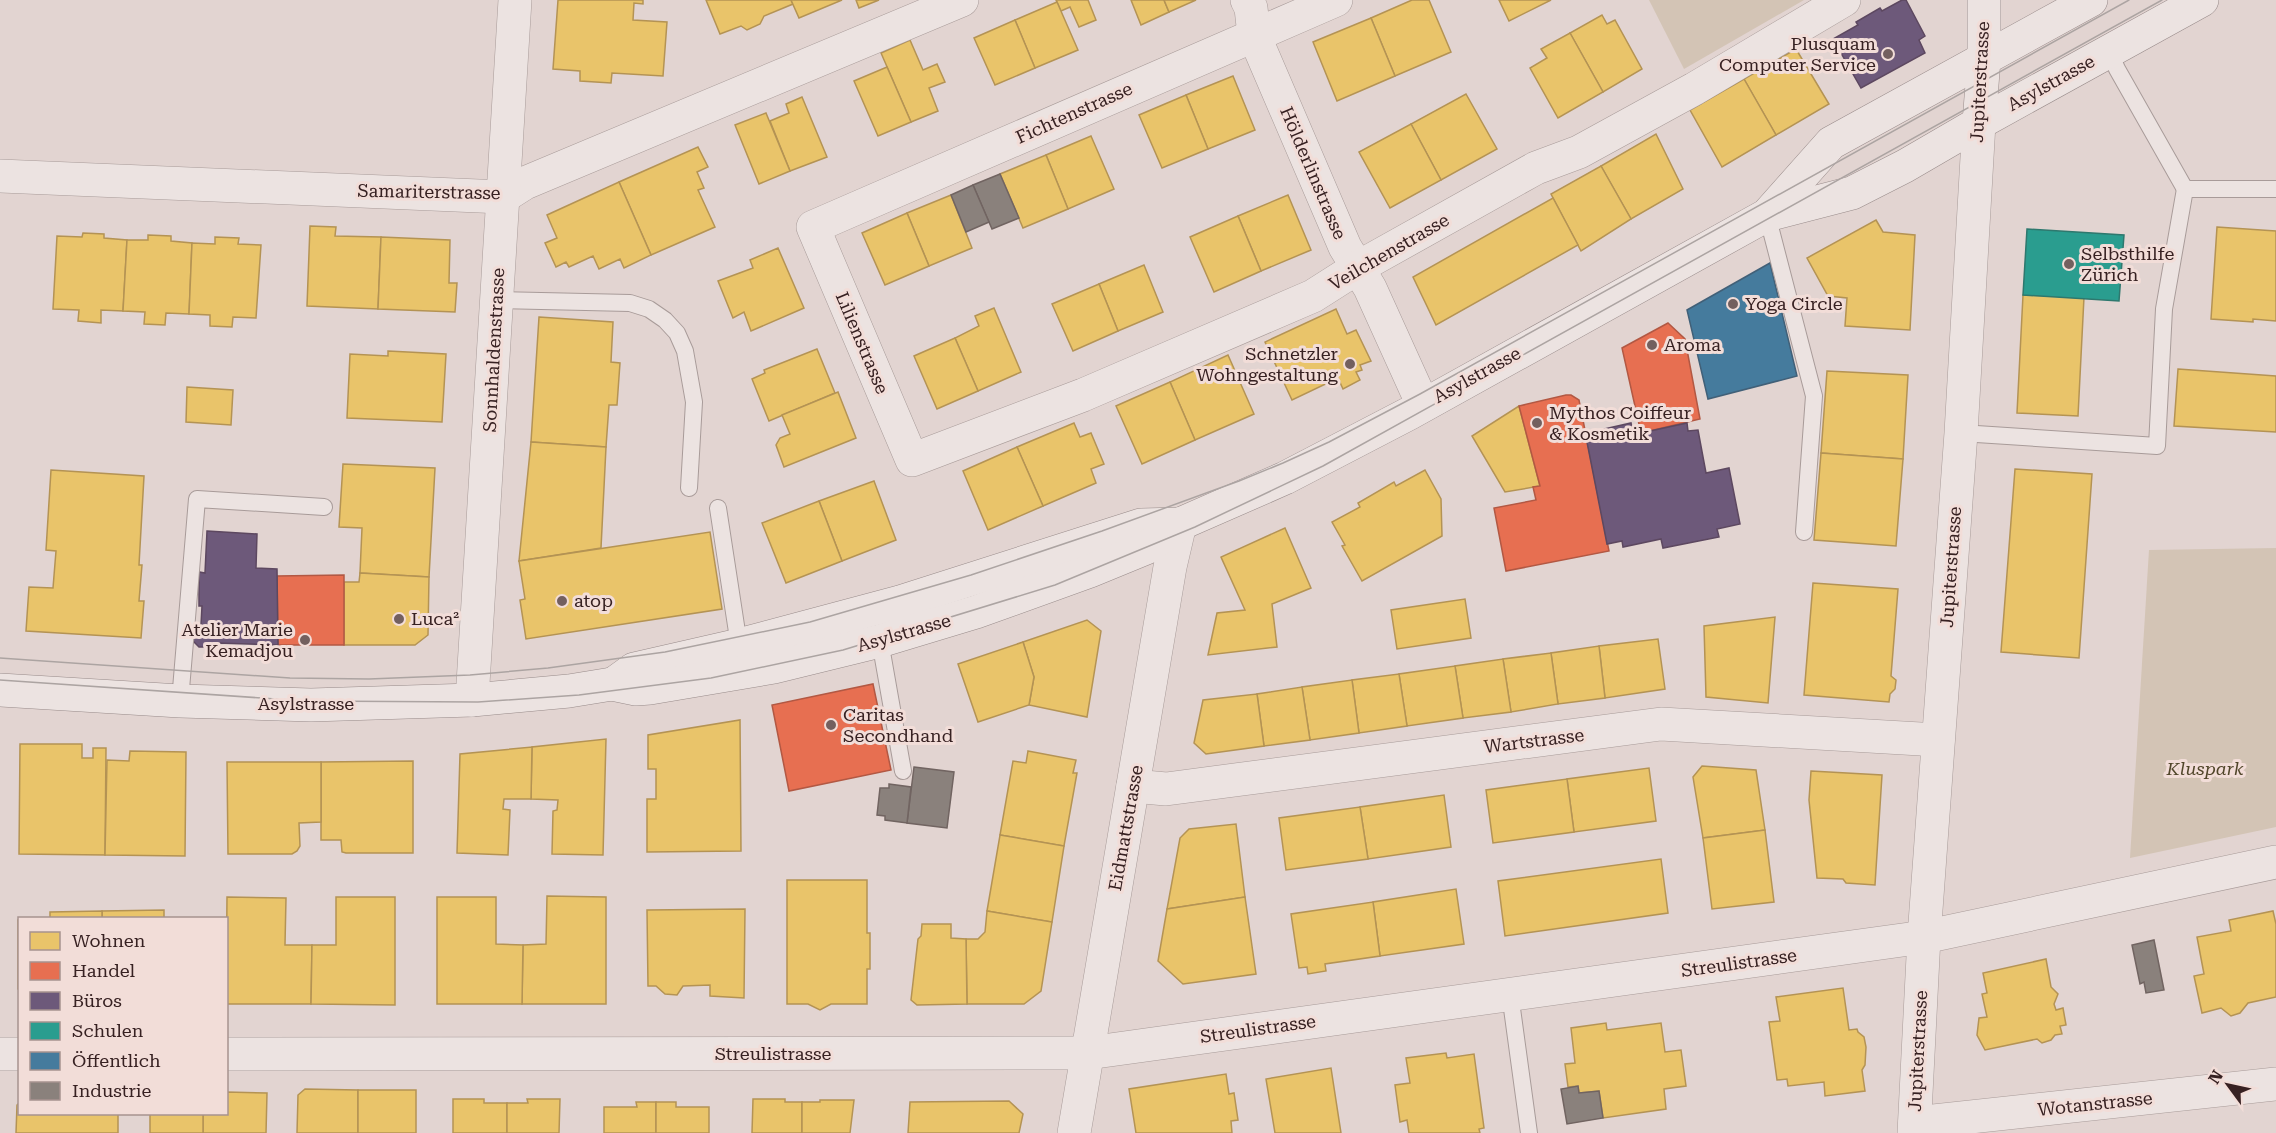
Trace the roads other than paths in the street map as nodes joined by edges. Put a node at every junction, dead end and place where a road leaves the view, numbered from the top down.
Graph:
1 (515, 0) edge
2 (962, 0) edge
3 (1247, 0) edge
4 (1336, 0) edge
5 (1844, 0) edge
6 (1984, 0) edge
7 (2091, 0) edge
8 (2202, 0) edge
9 (1254, 35) junction
10 (2109, 51) junction
11 (1984, 59) junction
12 (1979, 123) junction
13 (0, 176) edge
14 (2185, 189) junction
15 (2276, 189) edge
16 (503, 197) junction
17 (1767, 215) junction
18 (813, 227) joint
19 (1357, 268) junction
20 (496, 300) junction
21 (1423, 405) junction
22 (1961, 434) junction
23 (912, 460) joint
24 (689, 488) dead end
25 (324, 507) dead end
26 (718, 508) dead end
27 (1180, 524) junction
28 (1804, 532) dead end
29 (880, 641) junction
30 (740, 645) junction
31 (612, 684) junction
32 (0, 690) edge
33 (472, 700) junction
34 (180, 701) junction
35 (1938, 740) junction
36 (903, 771) dead end
37 (1133, 786) junction
38 (2276, 862) edge
39 (1924, 937) junction
40 (1510, 994) junction
41 (1088, 1053) junction
42 (0, 1054) edge
43 (18, 1054) edge
44 (228, 1054) edge
45 (2276, 1084) edge
46 (1914, 1128) edge
47 (1074, 1133) edge
48 (1530, 1133) edge

1 - 16 street, Sonnhaldenstrasse
2 - 16 street, Samariterstrasse
3 - 9 street, Hölderlinstrasse
4 - 9 street, Fichtenstrasse
5 - 19 street, Veilchenstrasse
6 - 11 street, Jupiterstrasse
7 - 11 street, Asylstrasse
8 - 10 street, Asylstrasse
9 - 18 street, Fichtenstrasse
9 - 19 street, Hölderlinstrasse
10 - 12 street, Asylstrasse
10 - 14 lane
11 - 12 street, Jupiterstrasse
11 - 17 street, Asylstrasse
12 - 17 street, Asylstrasse
12 - 22 street, Jupiterstrasse
13 - 16 street, Samariterstrasse
14 - 15 lane
14 - 22 lane
16 - 20 street, Sonnhaldenstrasse
17 - 21 street, Asylstrasse
17 - 28 lane
18 - 23 street, Lilienstrasse
19 - 21 street, Hölderlinstrasse
19 - 23 street, Veilchenstrasse
20 - 24 lane
20 - 33 street, Sonnhaldenstrasse
21 - 27 street, Asylstrasse
22 - 35 street, Jupiterstrasse
25 - 34 lane
26 - 30 lane
27 - 29 street, Asylstrasse
27 - 30 street, Asylstrasse
27 - 37 street, Eidmattstrasse
29 - 31 street, Asylstrasse
29 - 36 lane
30 - 31 street, Asylstrasse
31 - 33 street, Asylstrasse
32 - 34 street, Asylstrasse
33 - 34 street, Asylstrasse
35 - 37 street, Wartstrasse
35 - 39 street, Jupiterstrasse
37 - 41 street, Eidmattstrasse
38 - 39 street, Streulistrasse
39 - 40 street, Streulistrasse
39 - 46 street, Jupiterstrasse
40 - 41 street, Streulistrasse
40 - 48 lane
41 - 44 street, Streulistrasse
41 - 47 street, Eidmattstrasse
42 - 43 street
45 - 46 street, Wotanstrasse

